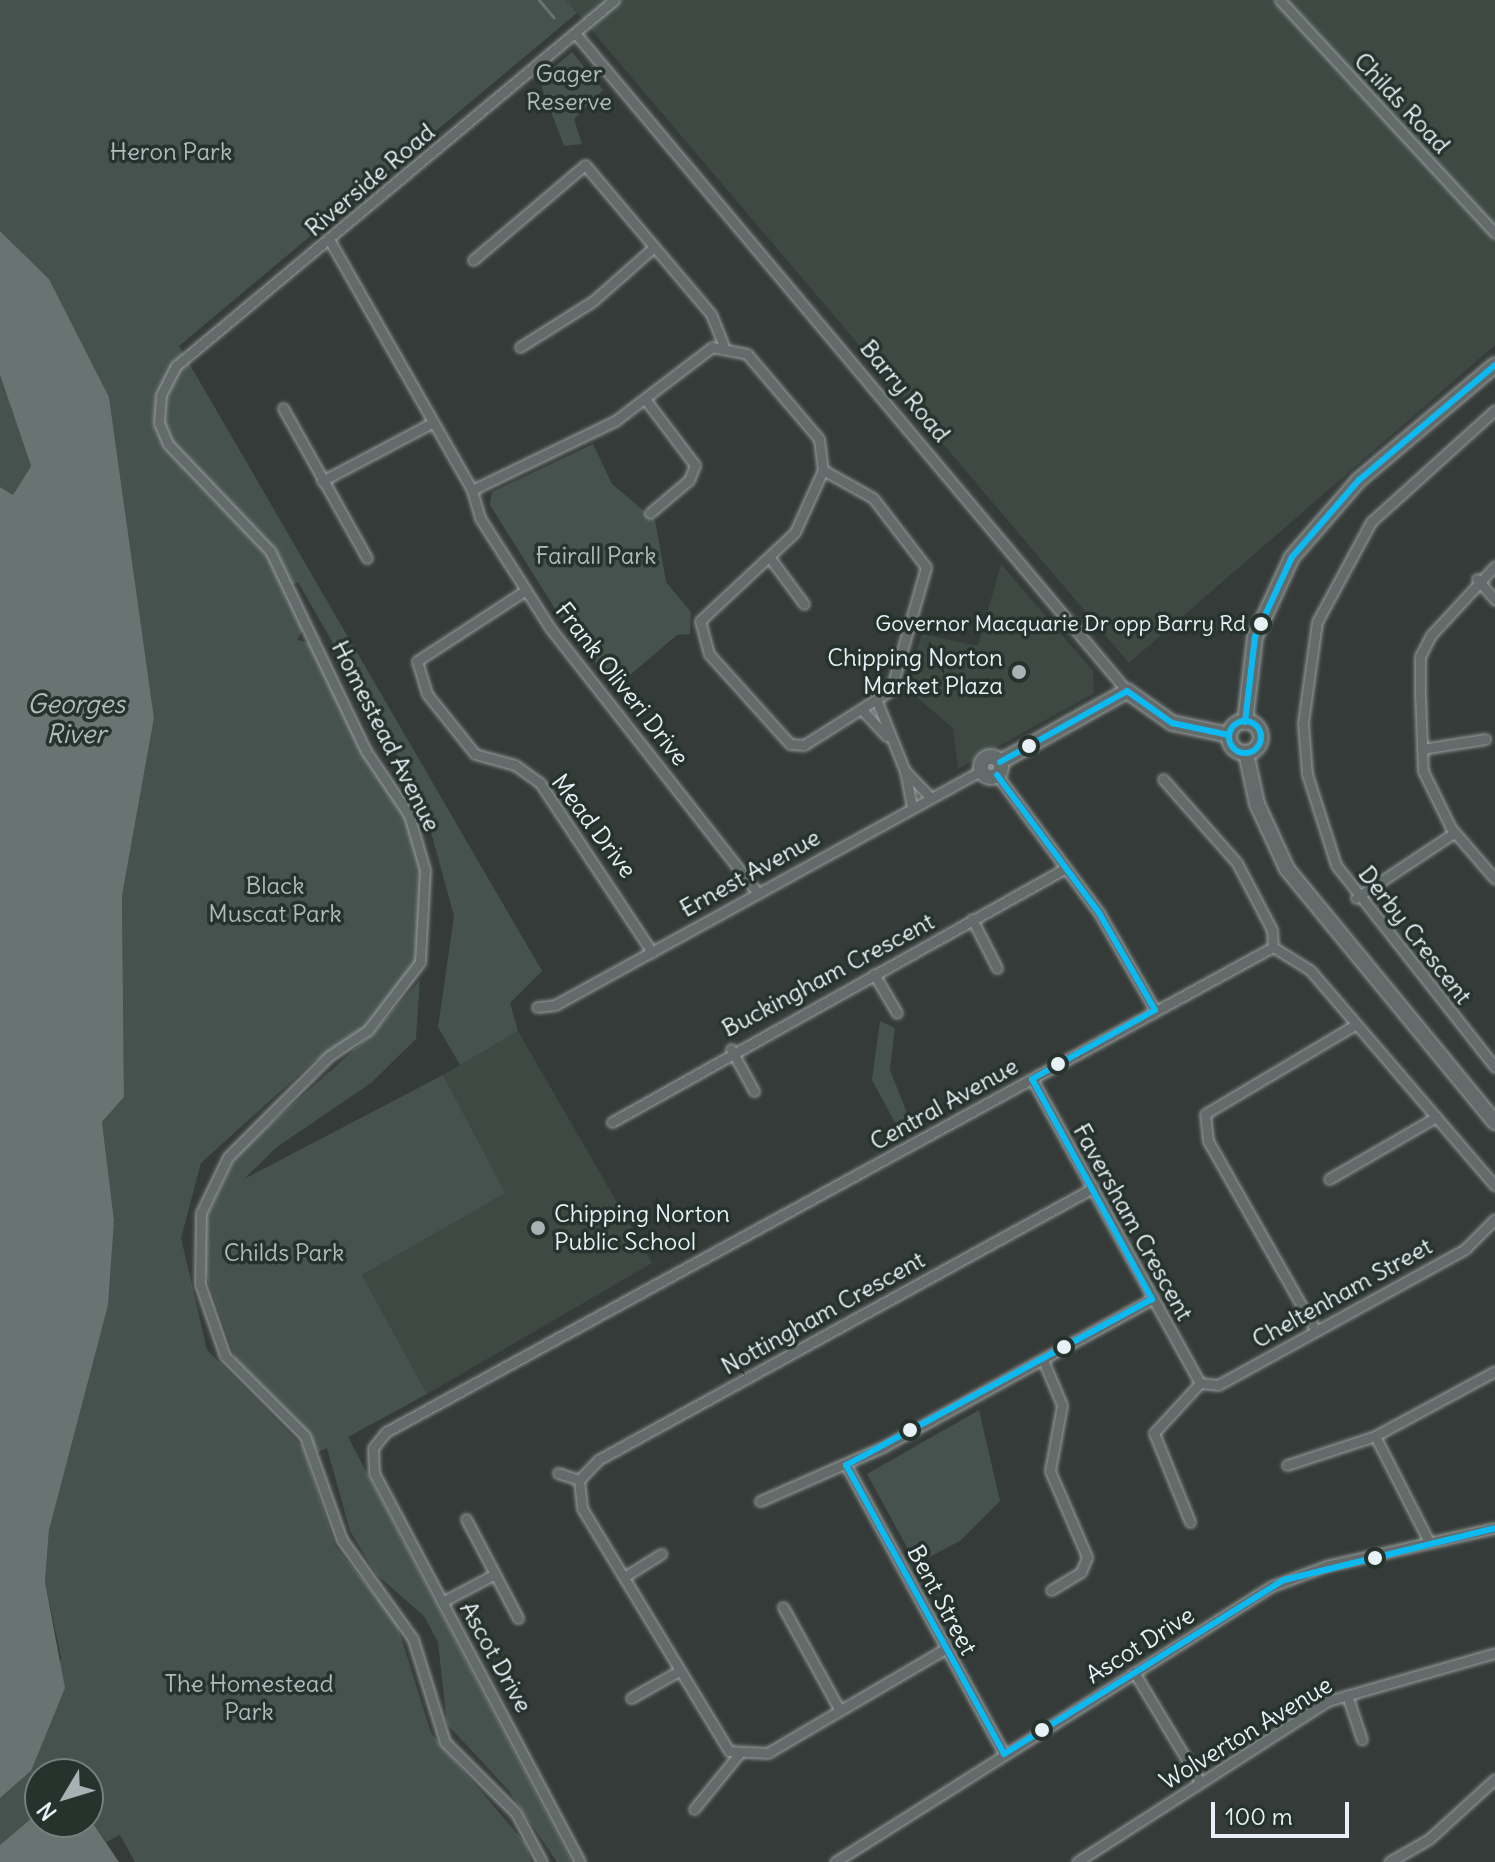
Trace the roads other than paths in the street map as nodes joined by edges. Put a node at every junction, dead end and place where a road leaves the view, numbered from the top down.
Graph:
1 (614, 0) edge
2 (1280, 0) edge
3 (575, 33) junction
4 (1495, 233) edge
5 (330, 241) junction
6 (654, 247) junction
7 (473, 260) dead end
8 (723, 344) junction
9 (520, 347) dead end
10 (1495, 365) edge
11 (161, 395) joint
12 (645, 399) junction
13 (283, 408) dead end
14 (1495, 410) edge
15 (430, 424) junction
16 (823, 470) junction
17 (322, 481) junction
18 (472, 490) junction
19 (650, 513) dead end
20 (367, 558) dead end
21 (770, 558) junction
22 (1495, 566) edge
23 (1477, 579) junction
24 (526, 590) junction
25 (1495, 600) edge
26 (804, 604) dead end
27 (1127, 691) junction
28 (878, 704) junction
29 (864, 712) junction
30 (1245, 722) junction
31 (1229, 735) junction
32 (886, 736) junction
33 (1485, 739) dead end
34 (1422, 749) junction
35 (1246, 753) junction
36 (999, 768) junction
37 (982, 770) joint
38 (905, 771) junction
39 (1163, 779) dead end
40 (931, 798) junction
41 (912, 808) junction
42 (1454, 833) junction
43 (1066, 868) junction
44 (1493, 873) edge
45 (758, 893) junction
46 (1356, 898) junction
47 (972, 919) junction
48 (1273, 947) junction
49 (652, 952) junction
50 (997, 968) dead end
51 (874, 974) junction
52 (537, 1007) dead end
53 (1155, 1010) junction
54 (897, 1013) dead end
55 (1355, 1025) junction
56 (731, 1049) junction
57 (1495, 1067) edge
58 (1032, 1079) junction
59 (754, 1091) dead end
60 (1436, 1117) junction
61 (612, 1122) dead end
62 (1495, 1122) edge
63 (1329, 1179) dead end
64 (1495, 1186) edge
65 (1093, 1188) junction
66 (1495, 1219) edge
67 (1152, 1299) junction
68 (1316, 1331) junction
69 (1043, 1360) junction
70 (1495, 1371) edge
71 (1200, 1383) junction
72 (1375, 1436) junction
73 (846, 1465) junction
74 (1287, 1465) dead end
75 (374, 1473) joint
76 (558, 1473) dead end
77 (579, 1480) junction
78 (760, 1501) dead end
79 (466, 1519) dead end
80 (1190, 1522) dead end
81 (1495, 1528) edge
82 (1429, 1542) junction
83 (661, 1554) dead end
84 (495, 1574) junction
85 (624, 1577) junction
86 (1051, 1590) dead end
87 (442, 1602) junction
88 (783, 1607) dead end
89 (518, 1618) dead end
90 (945, 1649) junction
91 (1495, 1653) edge
92 (679, 1671) junction
93 (1134, 1672) junction
94 (1347, 1695) junction
95 (631, 1698) dead end
96 (839, 1709) junction
97 (1362, 1740) dead end
98 (1004, 1754) junction
99 (738, 1755) junction
100 (1495, 1779) edge
101 (1200, 1782) junction
102 (694, 1809) dead end
103 (542, 1862) edge
104 (580, 1862) edge
105 (835, 1862) edge
106 (1077, 1862) edge
107 (1389, 1862) edge

1 - 3 street, Riverside Road
2 - 4 street, Childs Road
3 - 5 street, Riverside Road
3 - 27 street, Barry Road
5 - 11 street, Riverside Road
5 - 15 street, Frank Oliveri Drive
6 - 7 street
6 - 8 street
6 - 9 street
8 - 12 street
8 - 16 street
10 - 30 main road
11 - 103 street, Homestead Avenue
12 - 18 street
12 - 19 street
13 - 17 street
14 - 46 street, Derby Crescent
15 - 17 street
15 - 18 street, Frank Oliveri Drive
16 - 21 street
16 - 28 street
17 - 20 street
18 - 24 street, Frank Oliveri Drive
21 - 26 street
21 - 29 street
22 - 23 street
23 - 25 street
23 - 34 street
24 - 45 street, Frank Oliveri Drive
24 - 49 street, Mead Drive
27 - 31 main road, Barry Road
27 - 36 main road
28 - 29 street
28 - 32 street
29 - 32 street
30 - 31 main road
30 - 35 main road
31 - 35 main road
32 - 38 street
33 - 34 street
34 - 42 street
35 - 62 main road
36 - 37 main road
36 - 43 street
37 - 40 street, Ernest Avenue
38 - 40 street
38 - 41 street
39 - 48 street
40 - 41 street, Ernest Avenue
41 - 45 street, Ernest Avenue
42 - 44 street
42 - 46 street
43 - 47 street, Buckingham Crescent
43 - 53 street
45 - 49 street, Ernest Avenue
46 - 57 street, Derby Crescent
47 - 50 street
47 - 51 street, Buckingham Crescent
48 - 53 street, Central Avenue
48 - 55 street
49 - 52 street, Ernest Avenue
51 - 54 street
51 - 56 street, Buckingham Crescent
53 - 58 street, Central Avenue
55 - 60 street
55 - 68 street
56 - 59 street
56 - 61 street, Buckingham Crescent
58 - 65 street, Faversham Crescent
58 - 75 street, Central Avenue
60 - 63 street
60 - 64 street
65 - 67 street, Faversham Crescent
65 - 77 street, Nottingham Crescent
66 - 68 street, Cheltenham Street
67 - 69 street
67 - 71 street, Faversham Crescent
68 - 71 street, Cheltenham Street
69 - 73 street
69 - 86 street
70 - 72 street
71 - 80 street
72 - 74 street
72 - 82 street
73 - 78 street
73 - 90 street, Bent Street
75 - 87 street, Ascot Drive
76 - 77 street
77 - 85 street
79 - 84 street
81 - 82 street, Ascot Drive
82 - 93 street, Ascot Drive
83 - 85 street
84 - 87 street
84 - 89 street
85 - 92 street
87 - 104 street, Ascot Drive
88 - 96 street
90 - 96 street
90 - 98 street, Bent Street
91 - 94 street, Wolverton Avenue
92 - 95 street
92 - 99 street
93 - 98 street, Ascot Drive
93 - 101 street
94 - 97 street
94 - 101 street, Wolverton Avenue
96 - 99 street
98 - 105 street, Ascot Drive
99 - 102 street
100 - 107 street
101 - 106 street, Wolverton Avenue

